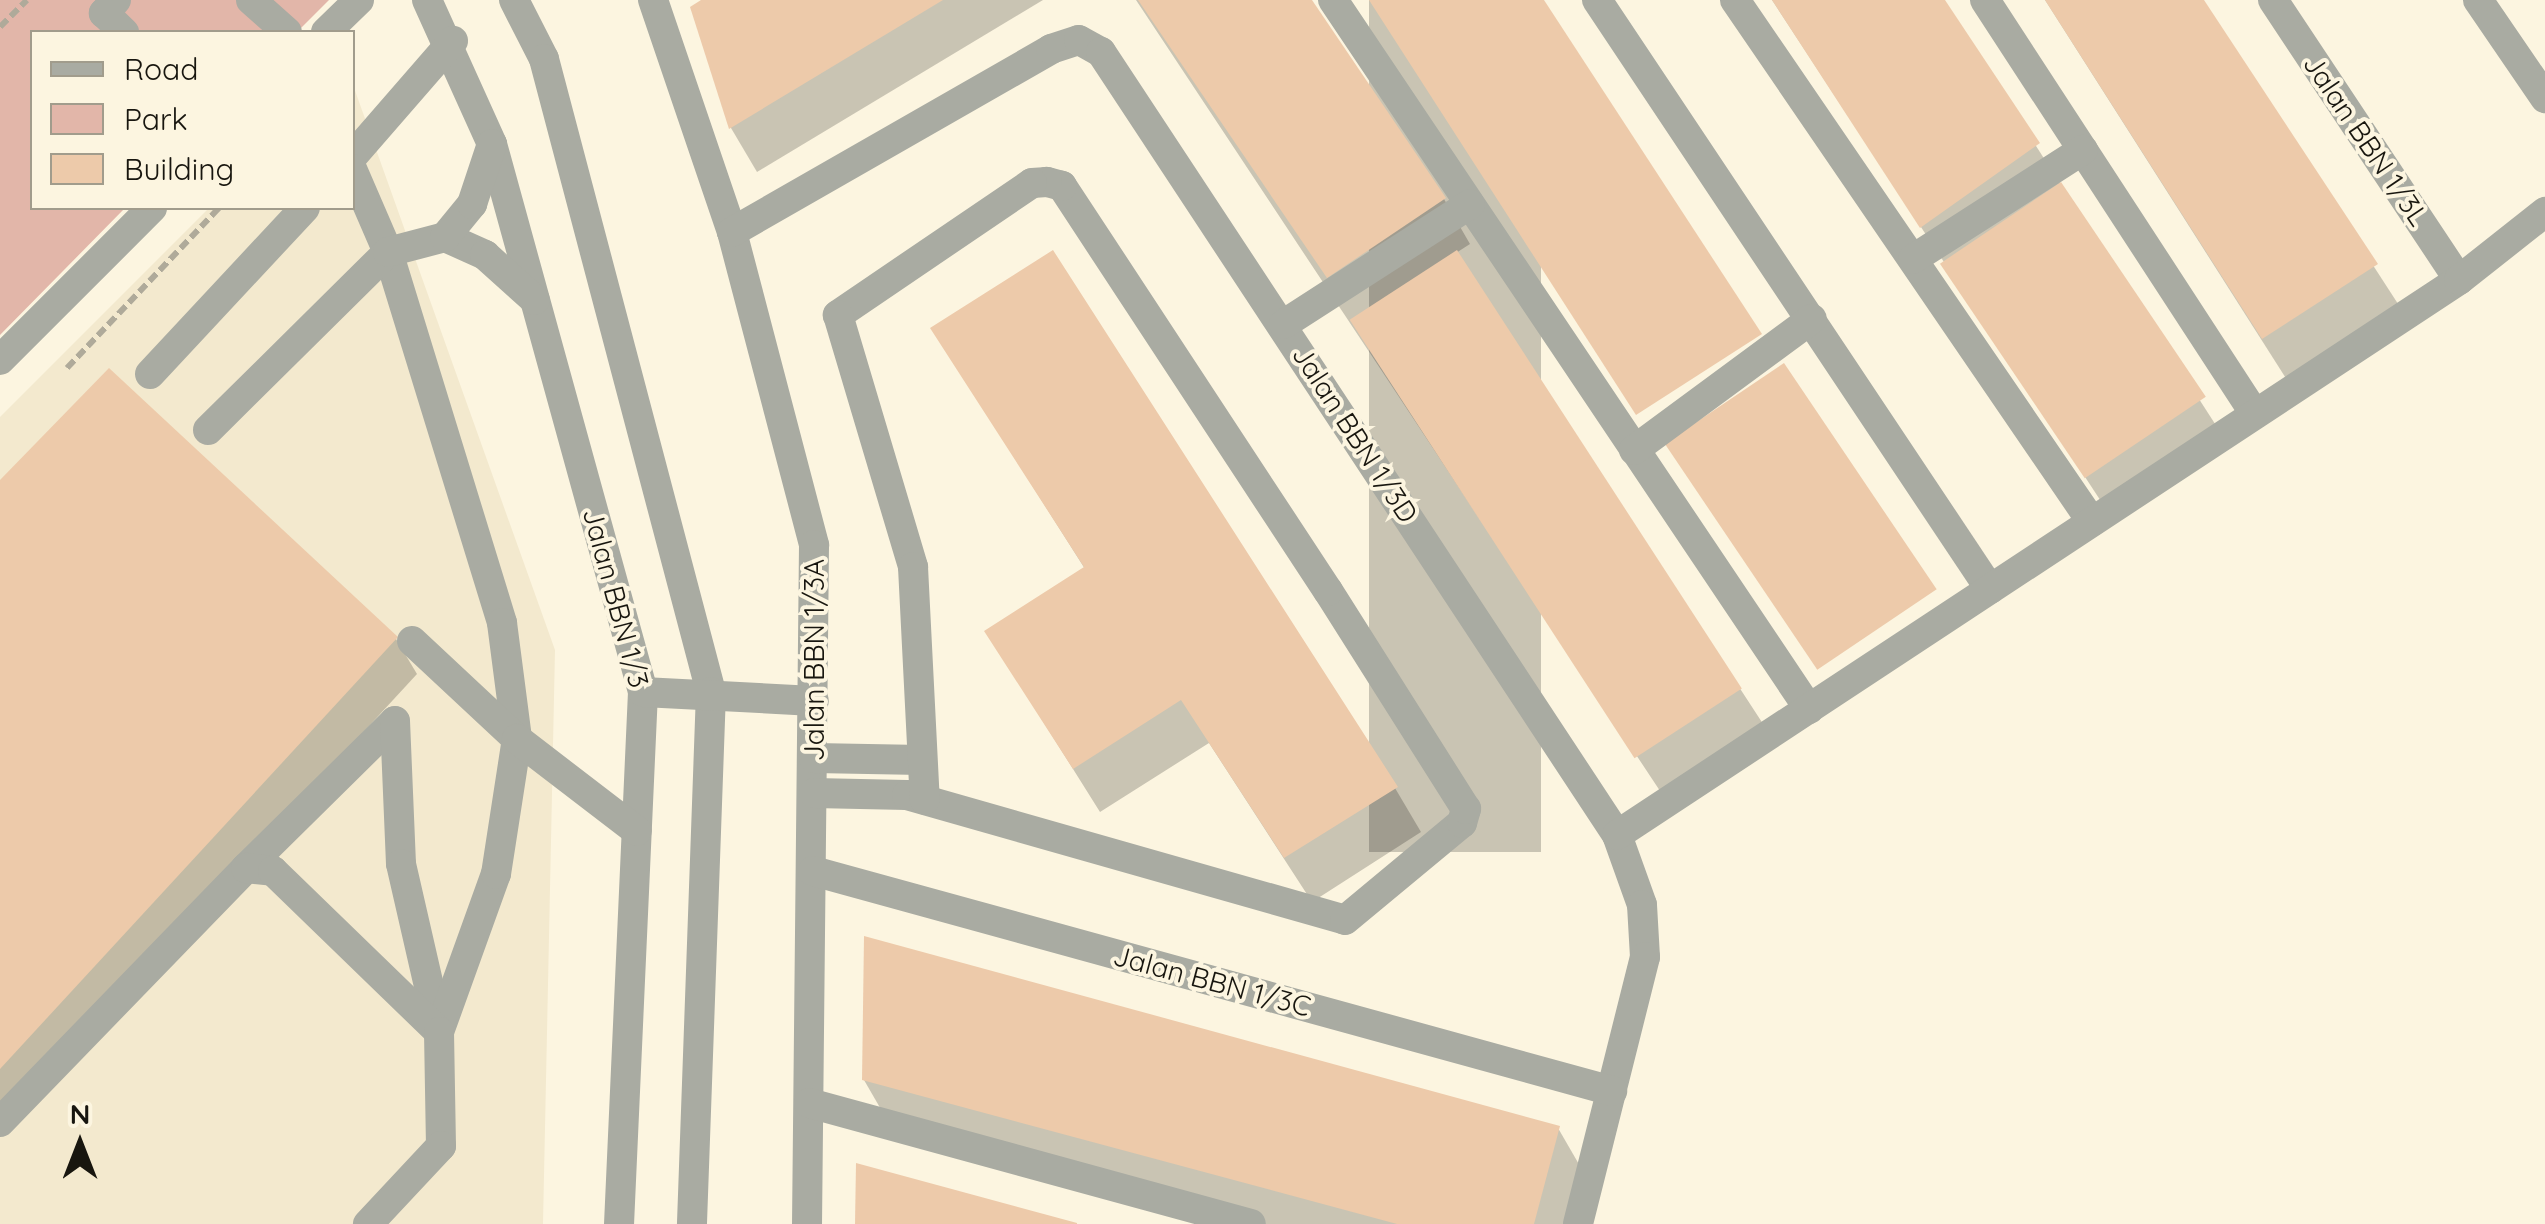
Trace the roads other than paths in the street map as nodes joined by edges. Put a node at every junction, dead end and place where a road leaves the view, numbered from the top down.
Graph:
1 (116, 0) edge
2 (251, 0) edge
3 (358, 0) edge
4 (427, 0) edge
5 (514, 0) edge
6 (653, 0) edge
7 (1333, 0) edge
8 (1597, 0) edge
9 (1735, 0) edge
10 (1985, 0) edge
11 (2273, 0) edge
12 (2478, 0) edge
13 (122, 30) edge
14 (285, 30) edge
15 (328, 30) edge
16 (453, 41) junction
17 (2545, 98) edge
18 (492, 144) junction
19 (2082, 150) junction
20 (355, 153) edge
21 (355, 176) edge
22 (1470, 204) junction
23 (150, 210) edge
24 (303, 210) edge
25 (2545, 212) edge
26 (732, 232) junction
27 (444, 237) junction
28 (388, 252) junction
29 (1912, 259) junction
30 (2458, 280) junction
31 (535, 300) junction
32 (1812, 319) junction
33 (1284, 324) junction
34 (0, 360) edge
35 (150, 374) dead end
36 (2255, 414) junction
37 (208, 430) dead end
38 (1634, 450) junction
39 (2092, 522) junction
40 (1990, 589) junction
41 (412, 641) dead end
42 (643, 692) junction
43 (711, 692) junction
44 (814, 701) junction
45 (1808, 709) junction
46 (517, 739) junction
47 (814, 758) junction
48 (922, 760) junction
49 (814, 793) junction
50 (925, 800) junction
51 (637, 831) junction
52 (1617, 835) junction
53 (246, 868) junction
54 (813, 871) junction
55 (439, 1032) junction
56 (1612, 1090) junction
57 (809, 1103) junction
58 (0, 1122) edge
59 (368, 1224) edge
60 (619, 1224) edge
61 (692, 1224) edge
62 (807, 1224) edge
63 (1252, 1224) edge
64 (1578, 1224) edge

1 - 13 street
2 - 14 street
3 - 15 street
4 - 16 street, Jalan BBN 1/3
5 - 43 street
6 - 26 street, Jalan BBN 1/3A
7 - 22 street
8 - 32 street
9 - 29 street
10 - 19 street
11 - 30 street, Jalan BBN 1/3L
12 - 17 street
16 - 18 street, Jalan BBN 1/3
16 - 20 street
18 - 27 street
18 - 31 street, Jalan BBN 1/3
19 - 29 street
19 - 36 street
21 - 28 street
22 - 33 street
22 - 38 street
23 - 34 street
24 - 35 street
25 - 30 street
26 - 33 street, Jalan BBN 1/3D
26 - 44 street, Jalan BBN 1/3A
27 - 28 street
27 - 31 street
28 - 37 street
28 - 46 street
29 - 39 street
30 - 36 street
31 - 42 street, Jalan BBN 1/3
32 - 38 street
32 - 40 street
33 - 52 street, Jalan BBN 1/3D
36 - 39 street
38 - 45 street
39 - 40 street
40 - 45 street
41 - 46 street
42 - 43 street
42 - 51 street, Jalan BBN 1/3
43 - 44 street
43 - 61 street
44 - 47 street, Jalan BBN 1/3A
45 - 52 street
46 - 51 street
46 - 55 street
47 - 48 street
47 - 49 street, Jalan BBN 1/3A
48 - 50 street
48 - 50 street
49 - 50 street
49 - 54 street, Jalan BBN 1/3A
51 - 60 street, Jalan BBN 1/3
52 - 56 street, Jalan BBN 1/3D
53 - 55 street
53 - 55 street
53 - 58 street
54 - 56 street, Jalan BBN 1/3C
54 - 57 street, Jalan BBN 1/3A
55 - 59 street
56 - 64 street, Jalan BBN 1/3D
57 - 62 street, Jalan BBN 1/3A
57 - 63 street

